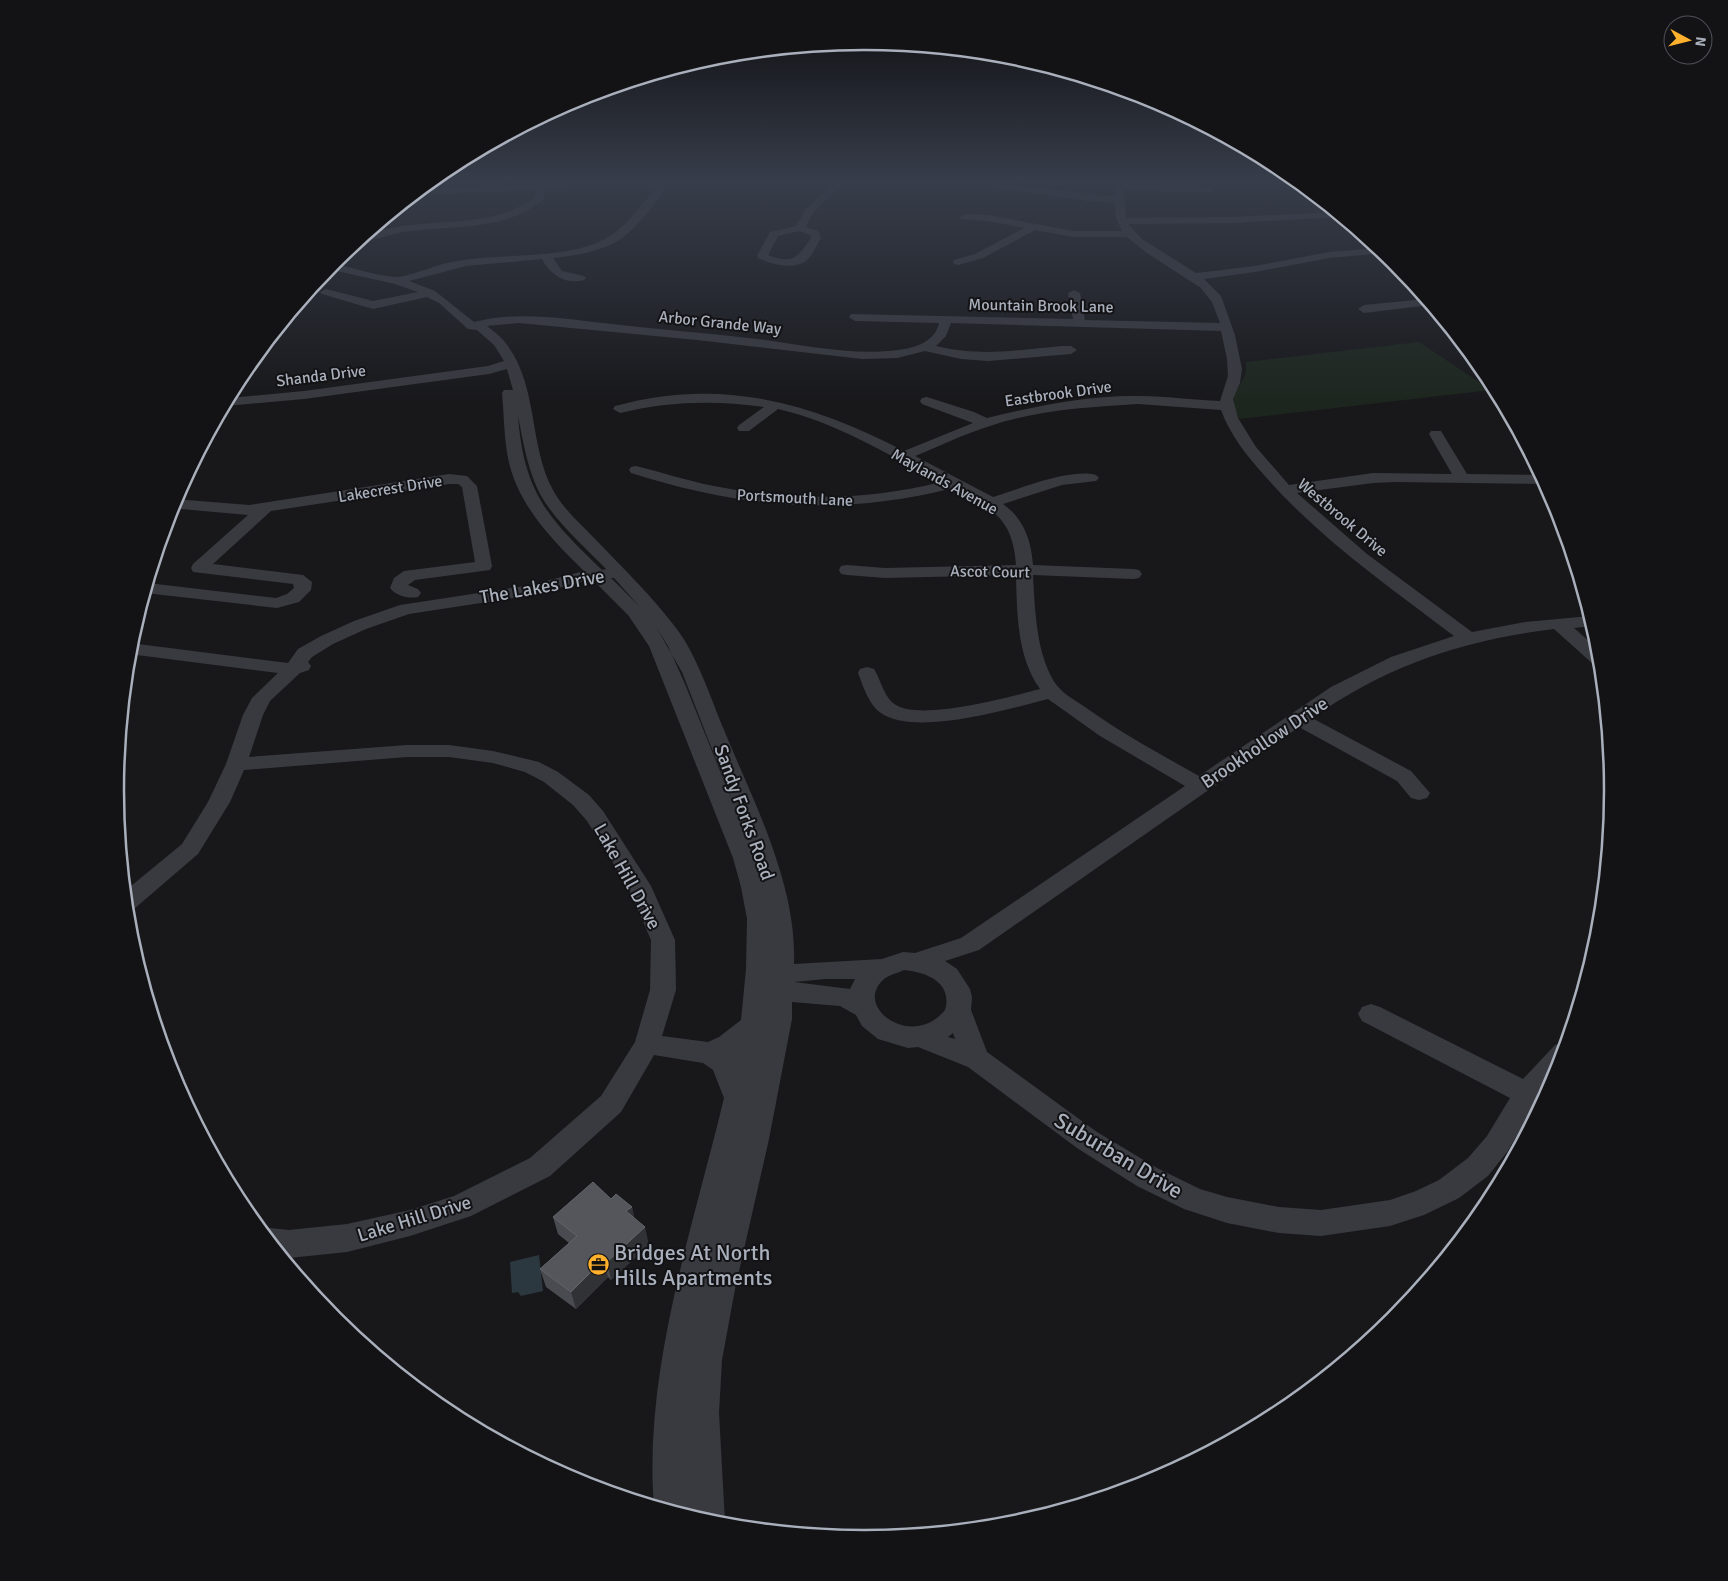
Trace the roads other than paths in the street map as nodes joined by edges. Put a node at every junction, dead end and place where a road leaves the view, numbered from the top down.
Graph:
1 (557, 254) edge
2 (763, 254) edge
3 (807, 254) edge
4 (983, 254) edge
5 (1164, 254) edge
6 (1345, 254) edge
7 (546, 256) junction
8 (958, 262) dead end
9 (339, 268) edge
10 (1196, 276) junction
11 (580, 278) dead end
12 (398, 280) junction
13 (326, 292) dead end
14 (1074, 292) dead end
15 (431, 294) junction
16 (1422, 303) edge
17 (1364, 309) dead end
18 (855, 317) dead end
19 (946, 319) junction
20 (1079, 322) junction
21 (472, 326) junction
22 (1226, 327) junction
23 (617, 328) junction
24 (743, 341) junction
25 (603, 342) dead end
26 (924, 347) junction
27 (1071, 350) dead end
28 (732, 351) dead end
29 (503, 364) junction
30 (234, 401) edge
31 (927, 401) dead end
32 (775, 405) junction
33 (1226, 406) junction
34 (620, 409) dead end
35 (985, 423) junction
36 (744, 428) dead end
37 (1436, 434) dead end
38 (902, 456) junction
39 (636, 470) dead end
40 (1091, 478) dead end
41 (1462, 478) junction
42 (1536, 480) edge
43 (955, 483) junction
44 (1284, 490) junction
45 (991, 503) junction
46 (181, 505) edge
47 (266, 507) junction
48 (847, 570) dead end
49 (1024, 571) junction
50 (1133, 574) dead end
51 (607, 576) junction
52 (152, 589) edge
53 (417, 606) junction
54 (1584, 621) edge
55 (1558, 623) junction
56 (1467, 637) junction
57 (137, 649) edge
58 (1591, 652) edge
59 (293, 669) junction
60 (867, 673) dead end
61 (1052, 692) junction
62 (1300, 719) junction
63 (236, 764) junction
64 (1200, 786) junction
65 (1419, 793) dead end
66 (132, 898) edge
67 (970, 944) junction
68 (915, 962) junction
69 (876, 971) junction
70 (954, 982) junction
71 (774, 983) junction
72 (862, 1007) junction
73 (956, 1014) junction
74 (1371, 1014) dead end
75 (753, 1025) junction
76 (920, 1037) junction
77 (647, 1044) junction
78 (710, 1053) junction
79 (977, 1059) junction
80 (1551, 1067) edge
81 (1527, 1094) junction
82 (737, 1097) junction
83 (278, 1243) edge
84 (672, 1506) edge
85 (706, 1514) edge

1 - 7 street
2 - 3 street
4 - 8 street
5 - 10 street
6 - 10 street
7 - 11 street
7 - 12 street
9 - 12 street, Sandy Forks Road
10 - 22 street
12 - 15 street, Sandy Forks Road
13 - 15 street
14 - 20 street
15 - 21 street, Sandy Forks Road
16 - 17 street
18 - 19 street, Mountain Brook Lane
19 - 20 street, Mountain Brook Lane
19 - 26 street, Arbor Grande Way
20 - 22 street, Mountain Brook Lane
21 - 23 street, Arbor Grande Way
21 - 29 street, Sandy Forks Road
22 - 33 street
23 - 24 street, Arbor Grande Way
23 - 25 street
24 - 26 street, Arbor Grande Way
24 - 28 street
26 - 27 street
29 - 30 street, Shanda Drive
29 - 51 street, Sandy Forks Road
31 - 35 street
32 - 34 street, Maylands Avenue
32 - 36 street
32 - 38 street, Maylands Avenue
33 - 35 street, Eastbrook Drive
33 - 44 street, Westbrook Drive
35 - 38 street, Eastbrook Drive
37 - 41 street
38 - 43 street, Maylands Avenue
39 - 43 street, Portsmouth Lane
40 - 45 street
41 - 42 street
41 - 44 street
43 - 45 street, Maylands Avenue
44 - 56 street, Westbrook Drive
45 - 49 street, Maylands Avenue
46 - 47 street, Lakecrest Drive
47 - 52 street
47 - 53 street, Lakecrest Drive
48 - 49 street, Ascot Court
49 - 50 street, Ascot Court
49 - 61 street, Maylands Avenue
51 - 53 street, The Lakes Drive
51 - 71 street, Sandy Forks Road
53 - 59 street, The Lakes Drive
54 - 55 street, Brookhollow Drive
55 - 56 street, Brookhollow Drive
55 - 58 street
56 - 62 street, Brookhollow Drive
57 - 59 street
59 - 63 street, The Lakes Drive
60 - 61 street
61 - 64 street, Maylands Avenue
62 - 64 street, Brookhollow Drive
62 - 65 street
63 - 66 street, The Lakes Drive
63 - 77 street, Lake Hill Drive
64 - 67 street, Brookhollow Drive
67 - 68 street, Brookhollow Drive
67 - 70 street, Brookhollow Drive
68 - 69 street, Brookhollow Drive
68 - 70 street, Brookhollow Drive
69 - 71 street, Brookhollow Drive
69 - 72 street
70 - 73 street
71 - 72 street, Suburban Drive
71 - 75 street, Sandy Forks Road
71 - 85 street, Sandy Forks Road
72 - 76 street, Suburban Drive
73 - 76 street, Suburban Drive
73 - 79 street, Suburban Drive
74 - 81 street
75 - 78 street
75 - 82 street, Sandy Forks Road
76 - 79 street, Suburban Drive
77 - 78 street
77 - 83 street, Lake Hill Drive
78 - 82 street
79 - 81 street, Suburban Drive
80 - 81 street, Suburban Drive
82 - 84 street, Sandy Forks Road

